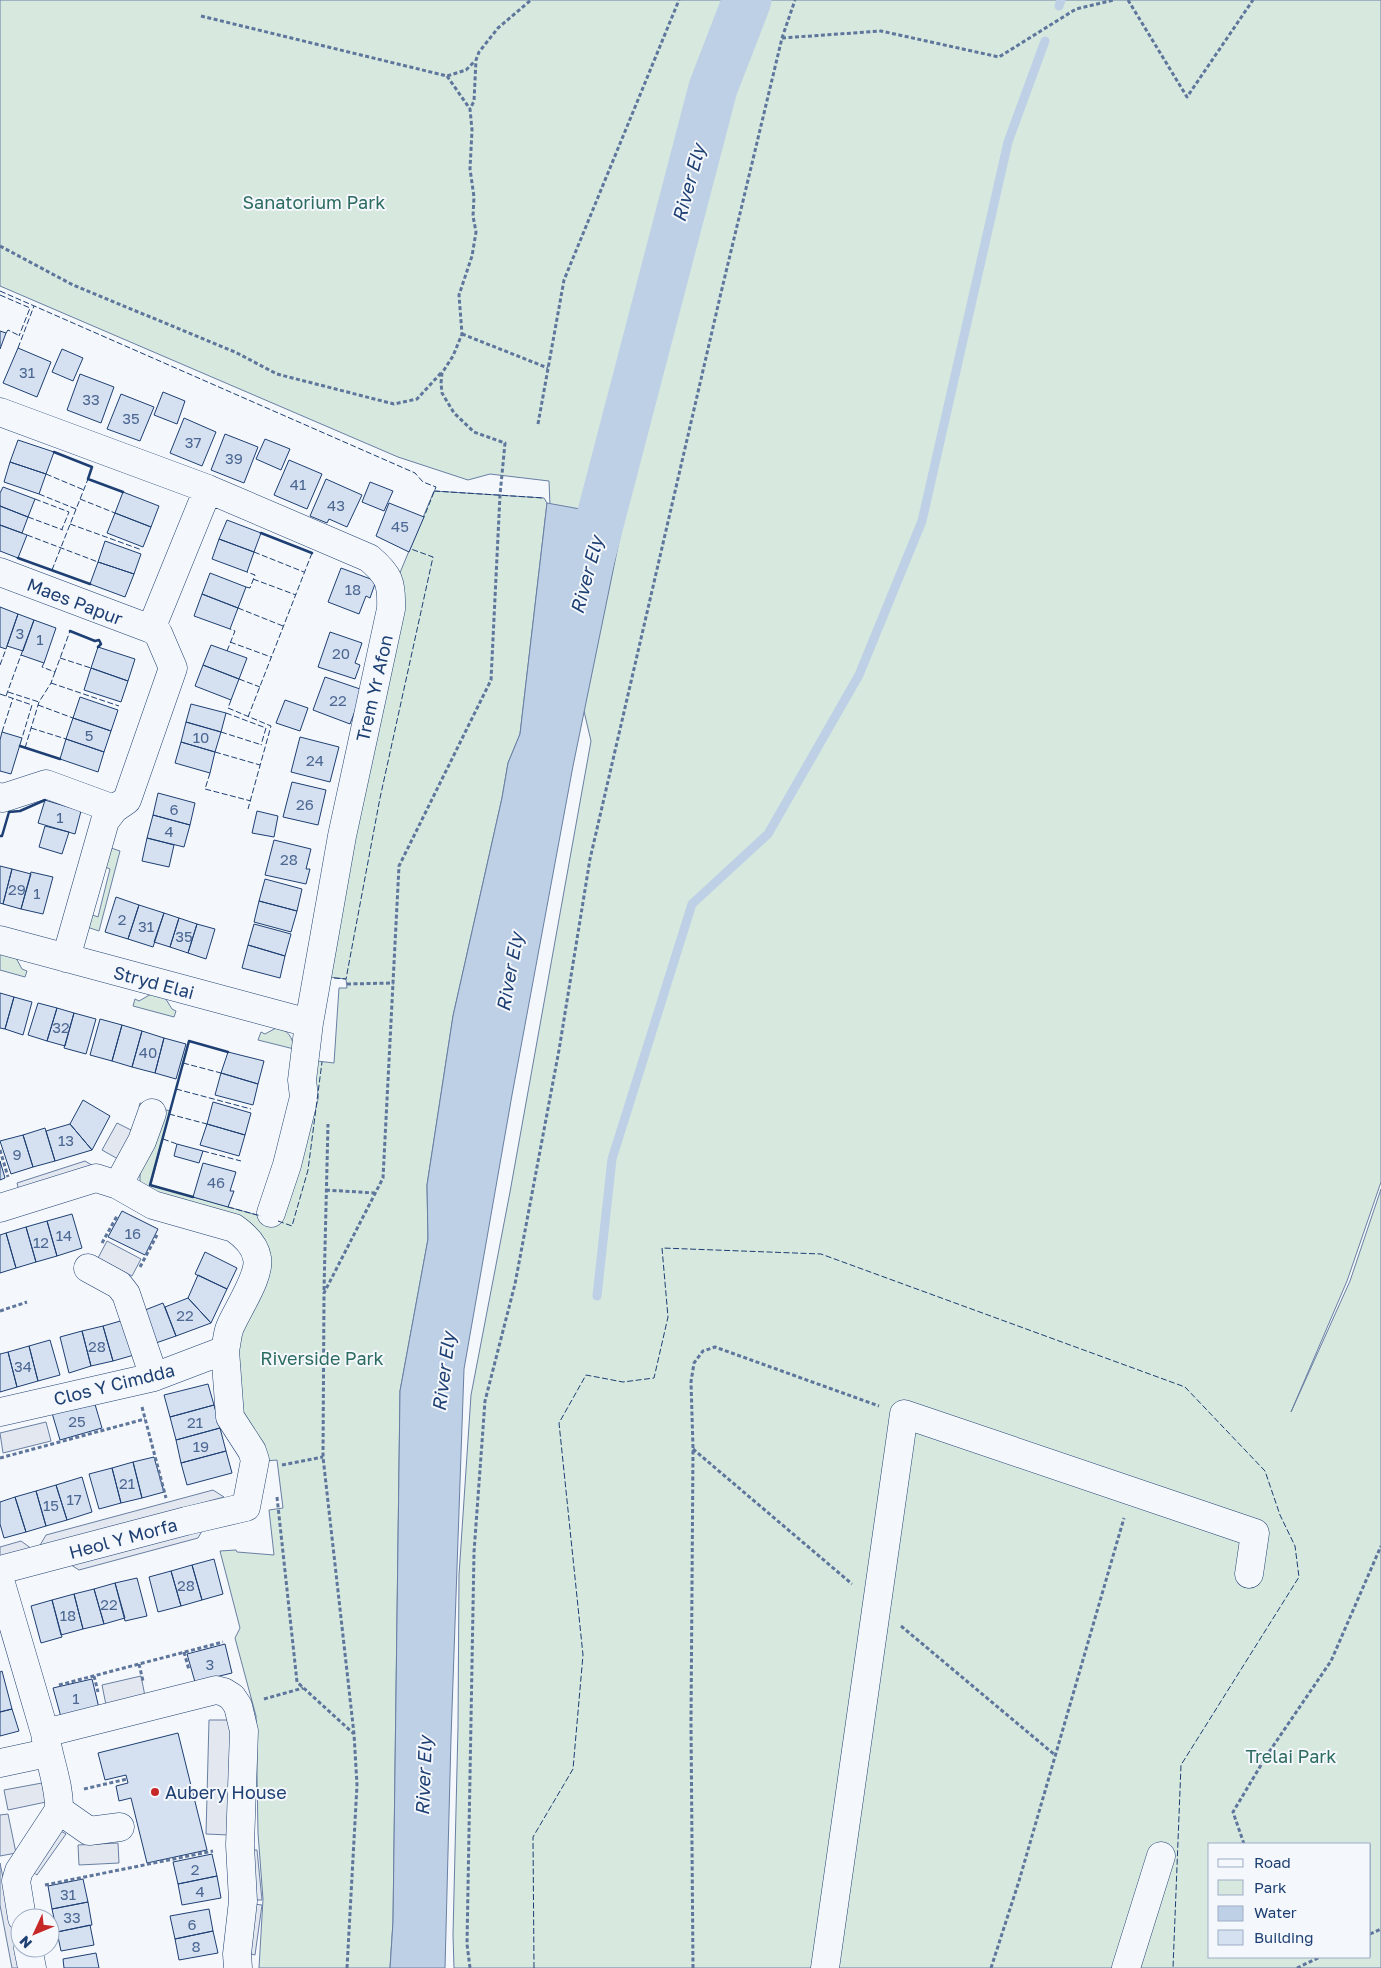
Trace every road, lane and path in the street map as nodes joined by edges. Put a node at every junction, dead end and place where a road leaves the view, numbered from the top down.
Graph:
1 (531, 0) edge
2 (679, 0) edge
3 (795, 0) edge
4 (1114, 0) edge
5 (1128, 0) edge
6 (1253, 0) edge
7 (201, 16) dead end
8 (782, 38) junction
9 (476, 60) junction
10 (447, 76) junction
11 (470, 109) junction
12 (0, 246) edge
13 (462, 334) junction
14 (548, 368) junction
15 (442, 373) junction
16 (0, 412) edge
17 (538, 424) dead end
18 (208, 489) junction
19 (0, 572) edge
20 (151, 629) junction
21 (0, 797) edge
22 (114, 809) junction
23 (0, 940) edge
24 (66, 958) junction
25 (394, 983) junction
26 (347, 984) dead end
27 (308, 1023) junction
28 (152, 1113) dead end
29 (328, 1114) dead end
30 (0, 1150) edge
31 (10, 1182) dead end
32 (124, 1189) junction
33 (326, 1190) junction
34 (374, 1193) junction
35 (0, 1208) edge
36 (171, 1211) junction
37 (271, 1213) dead end
38 (88, 1268) joint
39 (324, 1293) junction
40 (126, 1294) junction
41 (27, 1302) dead end
42 (0, 1310) edge
43 (225, 1350) junction
44 (154, 1377) junction
45 (140, 1402) dead end
46 (0, 1412) edge
47 (904, 1414) junction
48 (145, 1419) junction
49 (323, 1457) junction
50 (0, 1458) edge
51 (281, 1465) dead end
52 (1132, 1492) junction
53 (277, 1496) dead end
54 (166, 1499) dead end
55 (1381, 1546) edge
56 (0, 1570) edge
57 (1249, 1574) dead end
58 (0, 1580) edge
59 (223, 1642) dead end
60 (55, 1686) dead end
61 (303, 1688) junction
62 (240, 1713) junction
63 (354, 1734) junction
64 (46, 1743) junction
65 (0, 1763) edge
66 (127, 1779) dead end
67 (80, 1790) dead end
68 (59, 1810) junction
69 (120, 1827) dead end
70 (1244, 1843) edge
71 (240, 1845) junction
72 (1161, 1856) dead end
73 (37, 1887) dead end
74 (20, 1908) edge
75 (1318, 1958) edge
76 (238, 1968) edge
77 (347, 1968) edge
78 (470, 1968) edge
79 (693, 1968) edge
80 (825, 1968) edge
81 (992, 1968) edge
82 (1126, 1968) edge
83 (1297, 1968) edge

1 - 9 path
2 - 14 path
3 - 8 path
4 - 8 path
5 - 6 path
7 - 10 path
8 - 78 path
9 - 10 path
9 - 11 path
10 - 11 path
11 - 13 path
12 - 15 path
13 - 14 path
13 - 15 path
14 - 17 path
15 - 25 path
16 - 18 street, Trem Yr Afon
18 - 20 street
18 - 27 street, Trem Yr Afon
19 - 20 street, Maes Papur
20 - 22 street
21 - 22 street
22 - 24 street
23 - 24 street, Stryd Elai
24 - 27 street, Stryd Elai
25 - 26 path
25 - 34 path
27 - 37 street, Trem Yr Afon
28 - 32 street
29 - 33 path
30 - 31 path
32 - 35 street
32 - 36 street
32 - 38 path
33 - 34 path
33 - 39 path
34 - 39 path
36 - 40 path
36 - 43 street
38 - 40 street
39 - 49 path
40 - 44 street
41 - 42 path
43 - 44 street, Clos Y Cimdda
43 - 56 street, Heol Y Morfa
44 - 46 street, Clos Y Cimdda
45 - 48 path
47 - 52 street
47 - 79 path
47 - 80 street
48 - 50 path
48 - 54 path
49 - 51 path
49 - 63 path
52 - 57 street
52 - 81 path
53 - 61 path
55 - 70 path
58 - 64 street
59 - 60 path
61 - 62 path
61 - 63 path
62 - 64 street
62 - 71 street
63 - 77 path
64 - 65 street
64 - 68 street
66 - 67 path
68 - 69 street
68 - 74 street
71 - 73 path
71 - 76 street
72 - 82 street
75 - 83 path

